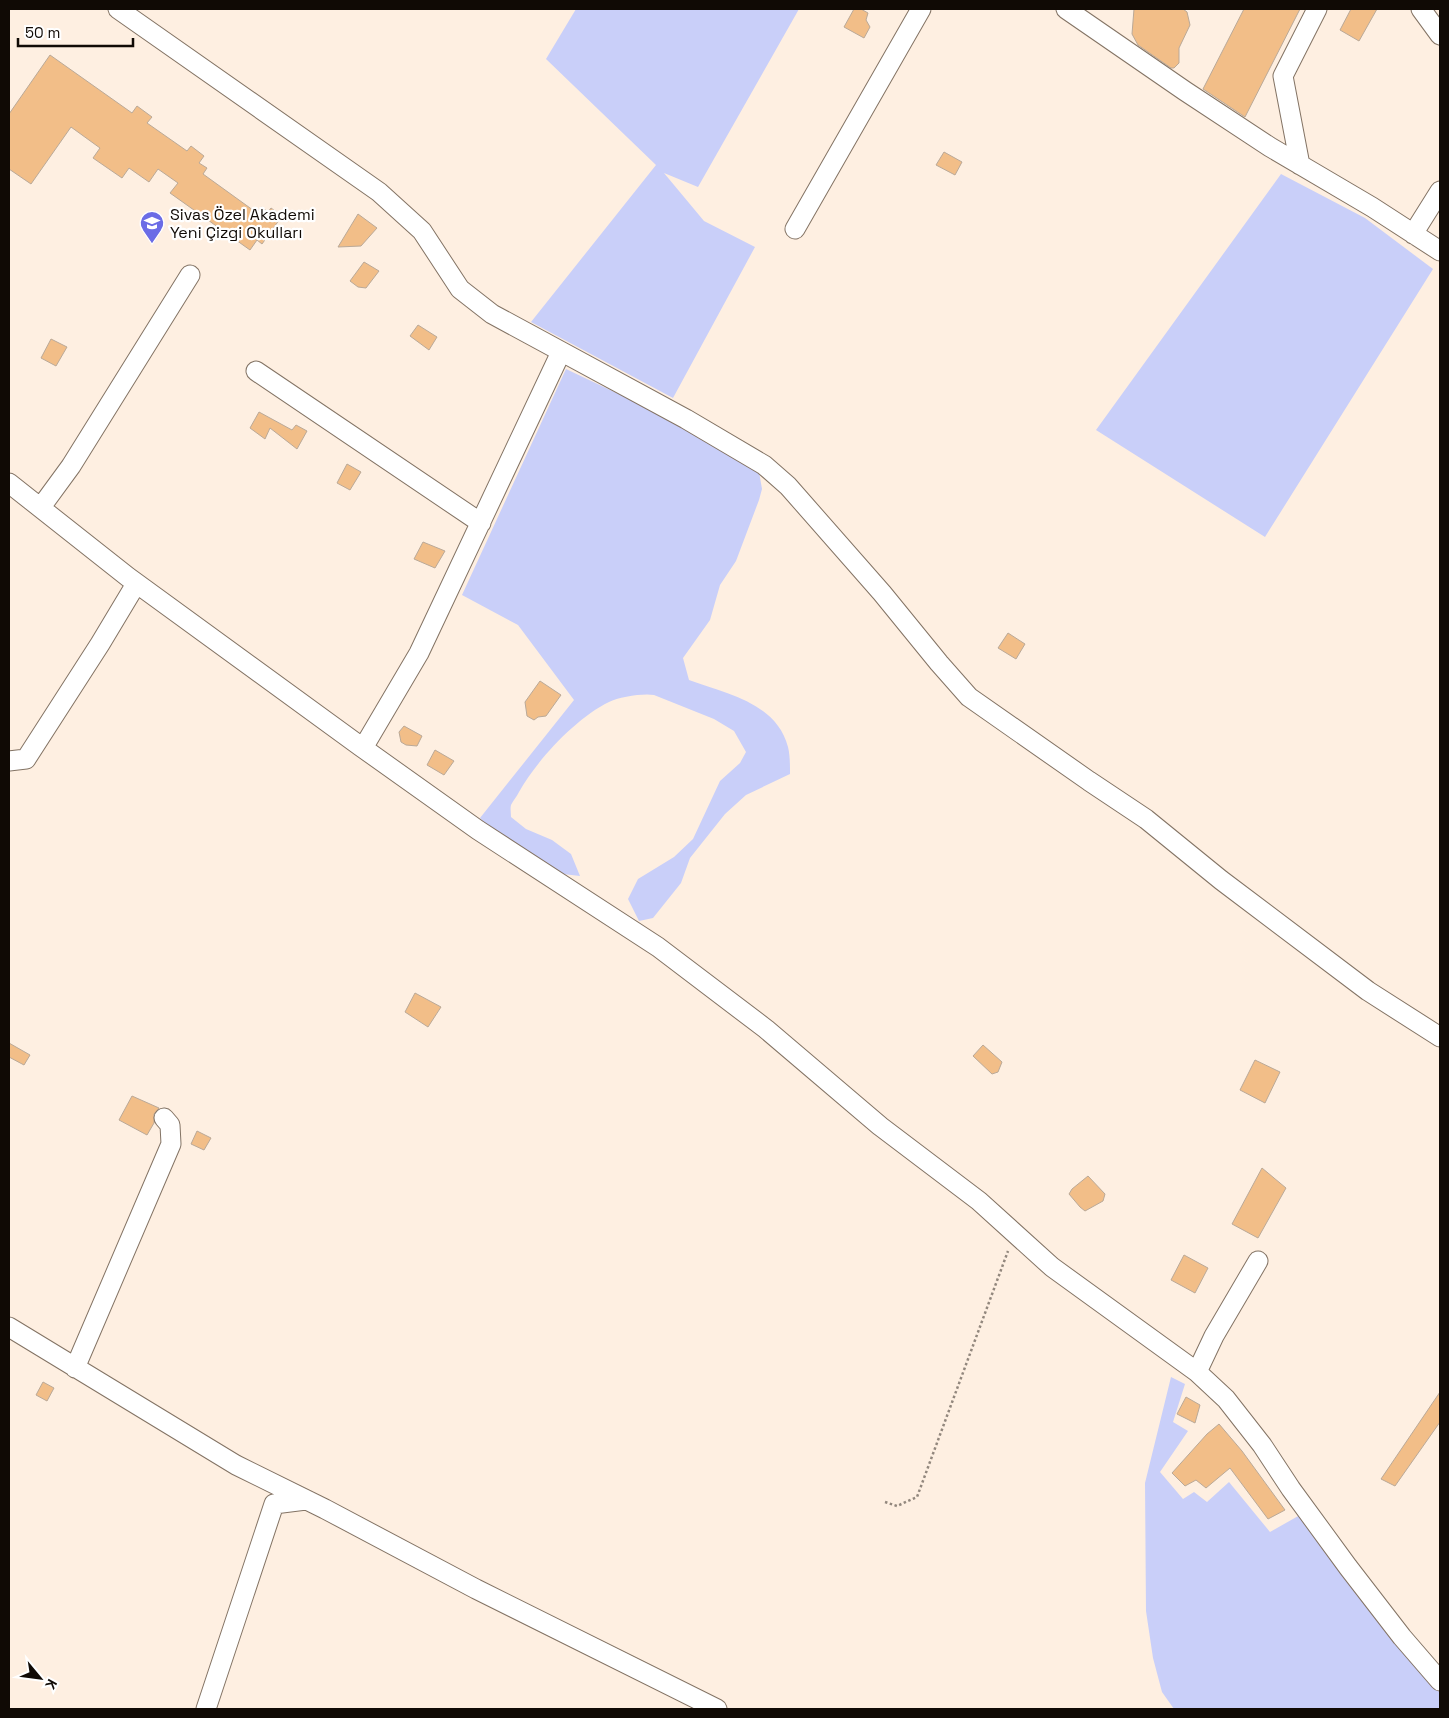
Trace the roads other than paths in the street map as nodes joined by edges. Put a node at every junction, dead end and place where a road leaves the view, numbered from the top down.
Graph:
1 (118, 9) edge
2 (921, 9) edge
3 (1066, 9) edge
4 (1317, 9) edge
5 (1421, 9) edge
6 (1440, 35) edge
7 (1300, 164) junction
8 (1440, 191) edge
9 (795, 228) dead end
10 (1413, 234) junction
11 (1440, 252) edge
12 (190, 275) dead end
13 (561, 352) junction
14 (256, 371) dead end
15 (9, 483) edge
16 (41, 508) junction
17 (481, 523) junction
18 (136, 584) junction
19 (363, 748) junction
20 (9, 761) edge
21 (1440, 1037) edge
22 (164, 1118) dead end
23 (1258, 1261) dead end
24 (9, 1329) edge
25 (75, 1368) junction
26 (1197, 1372) junction
27 (306, 1500) junction
28 (1440, 1681) edge
29 (206, 1709) edge
30 (716, 1709) edge

1 - 13 street
2 - 9 street
3 - 7 street
4 - 7 street
5 - 6 street
7 - 10 street
8 - 10 street
10 - 11 street
12 - 16 street
13 - 17 street
13 - 21 street
14 - 17 street
15 - 16 street
16 - 18 street
17 - 19 street
18 - 19 street
18 - 20 street
19 - 26 street
22 - 25 street
23 - 26 street
24 - 25 street
25 - 27 street
26 - 28 street
27 - 29 street
27 - 30 street

